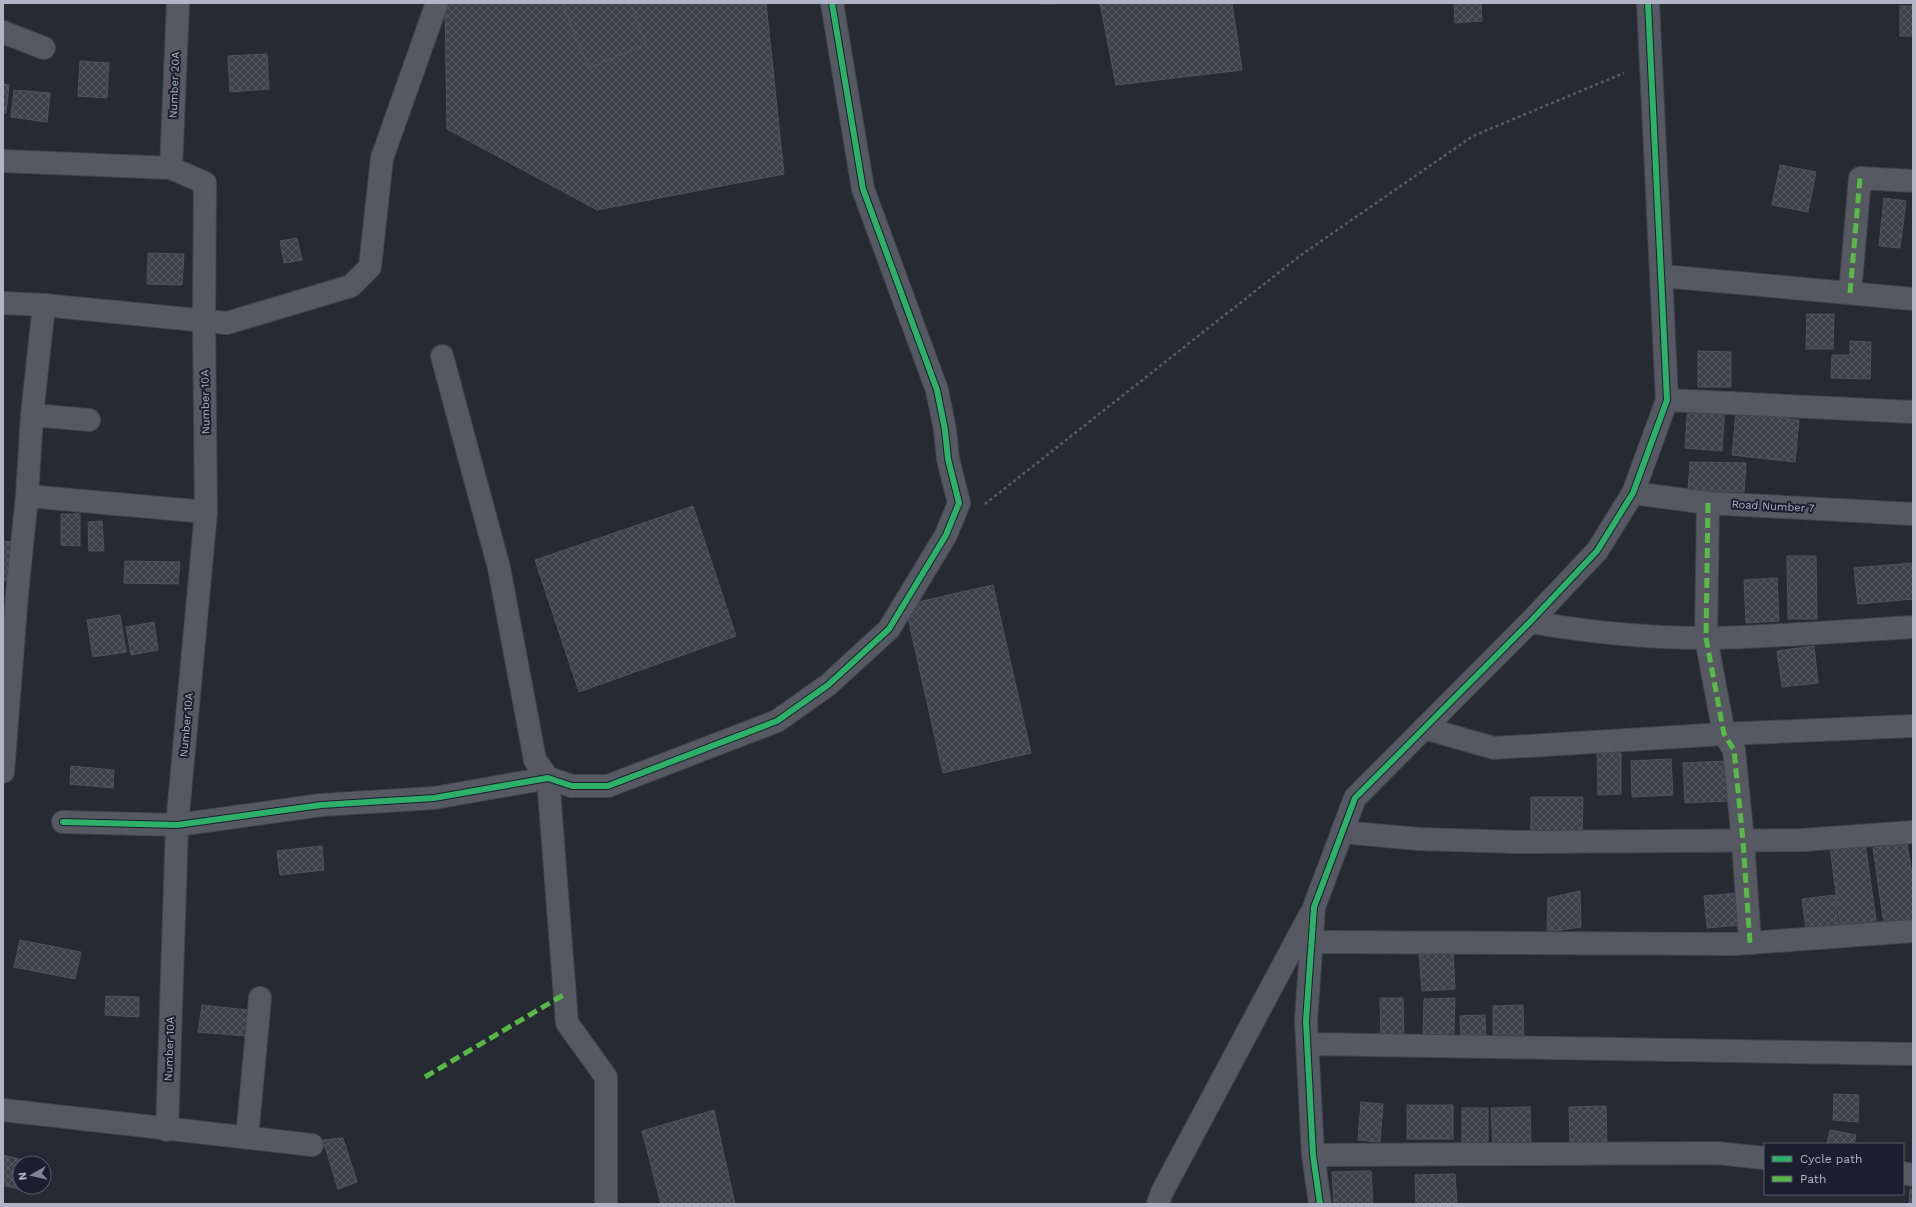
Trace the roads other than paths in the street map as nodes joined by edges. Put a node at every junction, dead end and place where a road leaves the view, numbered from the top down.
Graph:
1 (178, 3) edge
2 (437, 3) edge
3 (832, 3) edge
4 (1648, 3) edge
5 (3, 32) edge
6 (44, 48) dead end
7 (3, 161) edge
8 (171, 168) junction
9 (1913, 181) edge
10 (1662, 276) junction
11 (1850, 293) junction
12 (1913, 299) edge
13 (3, 303) edge
14 (44, 305) junction
15 (204, 322) junction
16 (442, 356) dead end
17 (1667, 400) junction
18 (1913, 412) edge
19 (32, 415) junction
20 (89, 420) dead end
21 (1633, 493) junction
22 (27, 496) junction
23 (1708, 503) junction
24 (206, 512) junction
25 (1913, 514) edge
26 (10, 592) edge
27 (1530, 622) junction
28 (1913, 627) edge
29 (1706, 638) junction
30 (1913, 726) edge
31 (1424, 728) junction
32 (1724, 734) junction
33 (3, 772) edge
34 (548, 778) junction
35 (63, 822) dead end
36 (177, 825) junction
37 (1342, 832) junction
38 (1913, 832) edge
39 (1743, 841) junction
40 (1314, 907) junction
41 (1913, 931) edge
42 (1311, 942) junction
43 (1750, 943) junction
44 (260, 998) dead end
45 (1308, 1044) junction
46 (1913, 1054) edge
47 (3, 1110) edge
48 (167, 1130) junction
49 (246, 1138) junction
50 (312, 1145) dead end
51 (1313, 1155) junction
52 (1764, 1158) edge
53 (606, 1204) edge
54 (1158, 1204) edge
55 (1320, 1204) edge

1 - 8 street, Number 20A
2 - 15 street
3 - 34 street
4 - 10 street
5 - 6 street
7 - 8 street
8 - 15 street, Number 10A
9 - 11 street
10 - 11 street
10 - 17 street
11 - 12 street
13 - 14 street
14 - 15 street
14 - 19 street
15 - 24 street, Number 10A
16 - 34 street
17 - 18 street
17 - 21 street
19 - 20 street
19 - 22 street
21 - 23 street, Road Number 7
21 - 27 street
22 - 24 street
22 - 26 street
23 - 25 street, Road Number 7
23 - 29 street
24 - 36 street, Number 10A
26 - 33 street
27 - 29 street
27 - 31 street
28 - 29 street
29 - 32 street
30 - 32 street
31 - 32 street
31 - 37 street
32 - 39 street
34 - 36 street
34 - 53 street
35 - 36 street
36 - 48 street, Number 10A
37 - 39 street
37 - 40 street
38 - 39 street
39 - 43 street
40 - 42 street
40 - 54 street
41 - 43 street
42 - 43 street
42 - 45 street
44 - 49 street
45 - 46 street
45 - 51 street
47 - 48 street
48 - 49 street
49 - 50 street
51 - 52 street
51 - 55 street

